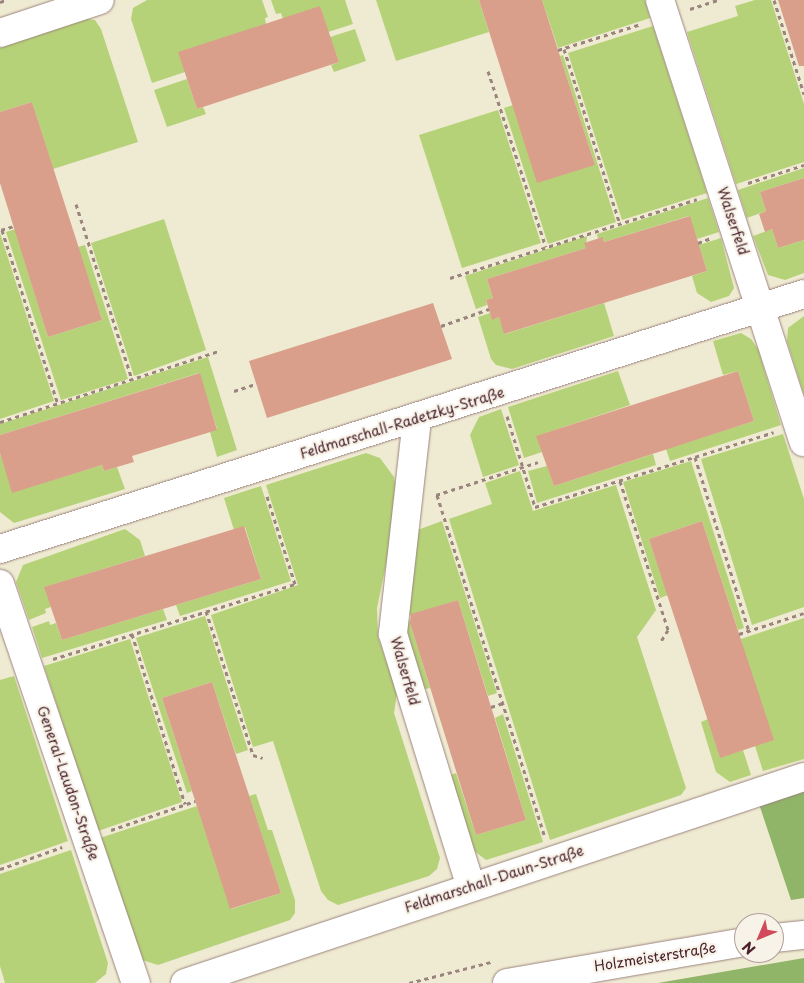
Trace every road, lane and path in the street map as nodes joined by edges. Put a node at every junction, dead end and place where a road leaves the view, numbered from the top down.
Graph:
1 (6, 0) edge
2 (100, 0) edge
3 (660, 0) edge
4 (774, 0) edge
5 (0, 2) edge
6 (0, 33) edge
7 (564, 49) dead end
8 (488, 71) dead end
9 (804, 94) edge
10 (804, 165) edge
11 (723, 191) junction
12 (76, 204) dead end
13 (620, 224) junction
14 (14, 226) dead end
15 (1, 230) edge
16 (546, 247) junction
17 (450, 278) dead end
18 (804, 294) edge
19 (761, 308) junction
20 (489, 309) dead end
21 (441, 326) dead end
22 (221, 350) dead end
23 (132, 380) junction
24 (256, 384) dead end
25 (234, 391) dead end
26 (500, 392) junction
27 (58, 404) junction
28 (417, 419) junction
29 (0, 422) edge
30 (801, 433) edge
31 (695, 457) junction
32 (538, 462) dead end
33 (523, 467) junction
34 (258, 468) junction
35 (620, 481) junction
36 (437, 495) junction
37 (407, 504) junction
38 (0, 550) edge
39 (0, 584) edge
40 (206, 611) junction
41 (804, 613) edge
42 (749, 631) junction
43 (132, 634) junction
44 (739, 634) dead end
45 (661, 641) dead end
46 (28, 666) junction
47 (502, 703) junction
48 (491, 707) dead end
49 (263, 758) dead end
50 (804, 777) edge
51 (185, 804) dead end
52 (552, 860) junction
53 (471, 887) junction
54 (804, 934) edge
55 (784, 937) edge
56 (734, 944) edge
57 (136, 983) edge
58 (185, 983) edge
59 (507, 983) edge

1 - 5 path
2 - 6 street
3 - 11 street, Walserfeld
4 - 9 path
7 - 13 path
8 - 16 path
10 - 11 path
11 - 13 path
11 - 19 street, Walserfeld
12 - 23 path
13 - 16 path
14 - 15 path
15 - 27 path
16 - 17 path
18 - 19 street, Feldmarschall-Radetzky-Straße
19 - 26 street, Feldmarschall-Radetzky-Straße
19 - 30 street, Walserfeld
20 - 21 path
22 - 23 path
23 - 27 path
24 - 25 path
26 - 28 street, Feldmarschall-Radetzky-Straße
26 - 33 path
27 - 29 path
28 - 34 street, Feldmarschall-Radetzky-Straße
28 - 37 street, Walserfeld
30 - 31 path
31 - 35 path
31 - 42 path
32 - 33 path
33 - 35 path
33 - 36 path
34 - 38 street, Feldmarschall-Radetzky-Straße
34 - 40 path
35 - 45 path
36 - 37 path
36 - 47 path
37 - 53 street, Walserfeld
39 - 46 street, General-Laudon-Straße
40 - 43 path
40 - 49 path
41 - 42 path
42 - 44 path
43 - 46 path
43 - 51 path
46 - 57 street, General-Laudon-Straße
47 - 48 path
47 - 52 path
50 - 52 street, Feldmarschall-Daun-Straße
52 - 53 street, Feldmarschall-Daun-Straße
53 - 58 street, Feldmarschall-Daun-Straße
54 - 55 street
56 - 59 street, Holzmeisterstraße

